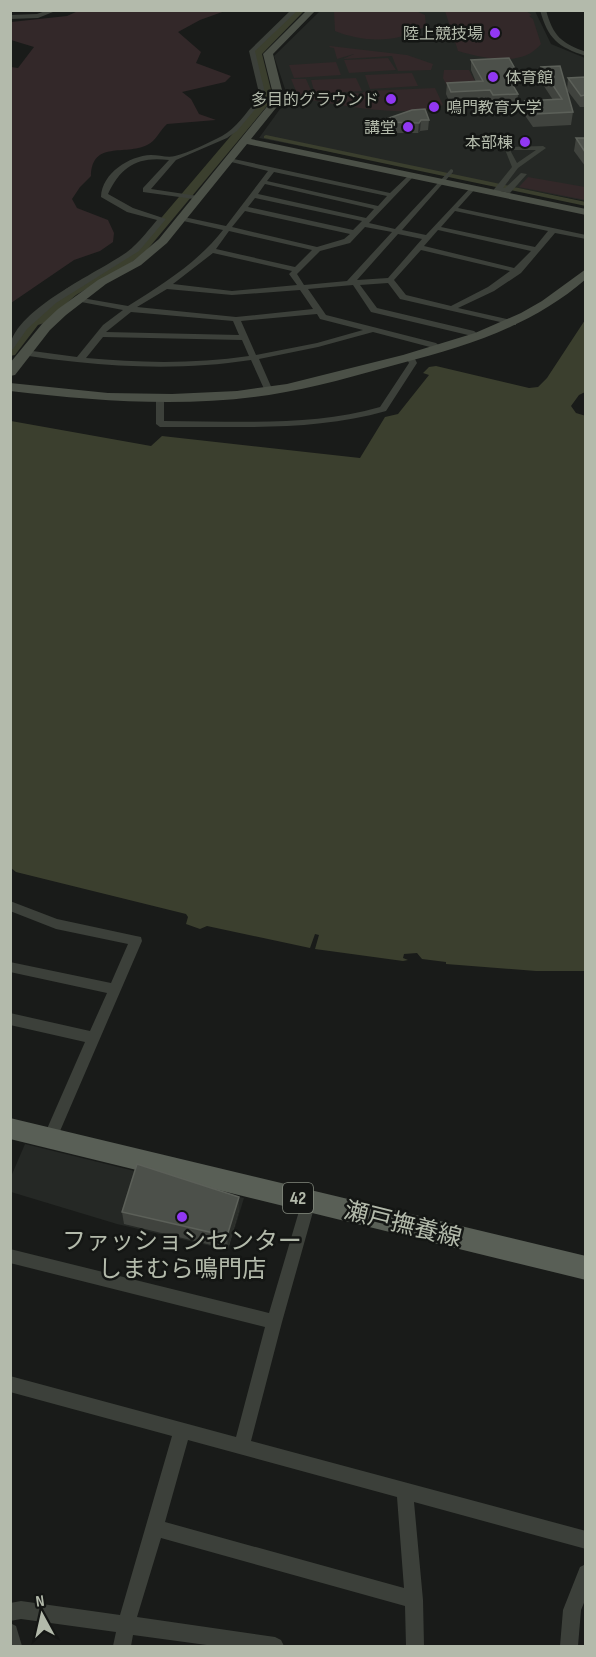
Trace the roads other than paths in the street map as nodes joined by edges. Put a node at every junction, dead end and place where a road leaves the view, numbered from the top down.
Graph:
1 (55, 10) edge
2 (295, 10) edge
3 (312, 10) edge
4 (543, 10) edge
5 (10, 17) edge
6 (585, 54) edge
7 (245, 141) junction
8 (174, 159) junction
9 (229, 160) junction
10 (516, 167) junction
11 (272, 170) junction
12 (522, 174) dead end
13 (411, 176) junction
14 (447, 176) junction
15 (263, 182) junction
16 (471, 188) junction
17 (502, 189) junction
18 (253, 195) junction
19 (391, 195) junction
20 (189, 197) junction
21 (243, 208) junction
22 (379, 208) junction
23 (454, 209) junction
24 (585, 213) edge
25 (182, 218) junction
26 (365, 222) junction
27 (228, 228) junction
28 (436, 228) junction
29 (553, 230) junction
30 (396, 231) junction
31 (355, 233) junction
32 (585, 237) edge
33 (427, 238) junction
34 (419, 248) junction
35 (317, 249) junction
36 (211, 250) junction
37 (537, 250) junction
38 (297, 270) junction
39 (518, 271) junction
40 (585, 272) edge
41 (390, 280) junction
42 (352, 283) junction
43 (165, 286) junction
44 (302, 288) junction
45 (80, 299) junction
46 (426, 302) junction
47 (453, 308) junction
48 (129, 309) junction
49 (318, 311) junction
50 (236, 319) junction
51 (413, 319) junction
52 (513, 323) junction
53 (371, 330) junction
54 (100, 334) junction
55 (398, 336) junction
56 (478, 337) junction
57 (244, 338) junction
58 (10, 347) edge
59 (439, 349) junction
60 (25, 353) junction
61 (253, 357) junction
62 (410, 357) junction
63 (80, 359) junction
64 (10, 372) edge
65 (10, 387) edge
66 (269, 391) junction
67 (160, 400) junction
68 (10, 906) edge
69 (10, 967) edge
70 (115, 989) junction
71 (10, 1020) edge
72 (95, 1038) junction
73 (10, 1128) edge
74 (50, 1138) junction
75 (309, 1201) junction
76 (10, 1256) edge
77 (585, 1268) edge
78 (274, 1322) junction
79 (10, 1384) edge
80 (182, 1432) junction
81 (241, 1448) junction
82 (405, 1493) junction
83 (155, 1528) junction
84 (585, 1540) edge
85 (585, 1572) edge
86 (414, 1600) junction
87 (10, 1612) edge
88 (126, 1625) junction
89 (10, 1632) edge
90 (13, 1647) edge
91 (122, 1647) edge
92 (275, 1647) edge
93 (416, 1647) edge
94 (569, 1647) edge

1 - 5 street
2 - 8 street
3 - 7 street
4 - 6 street
7 - 9 street
7 - 13 street
8 - 20 street
8 - 58 street
9 - 11 street
9 - 20 street
10 - 10 street
10 - 17 street
11 - 15 street
11 - 19 street
12 - 17 street
13 - 14 street
13 - 19 street
14 - 16 street
14 - 30 street
15 - 18 street
15 - 22 street
16 - 17 street
16 - 23 street
17 - 24 street
18 - 21 street
18 - 26 street
19 - 22 street
20 - 25 street
21 - 27 street
21 - 31 street
22 - 26 street
23 - 28 street
23 - 29 street
25 - 27 street
25 - 45 street
26 - 30 street
26 - 31 street
27 - 35 street
27 - 36 street
28 - 33 street
28 - 37 street
29 - 32 street
29 - 37 street
30 - 33 street
30 - 42 street
31 - 35 street
33 - 34 street
34 - 39 street
34 - 41 street
35 - 38 street
36 - 38 street
36 - 43 street
37 - 39 street
38 - 44 street
39 - 47 street
40 - 52 street
41 - 42 street
41 - 46 street
42 - 44 street
42 - 51 street
43 - 44 street
43 - 48 street
44 - 49 street
45 - 48 street
45 - 60 street
46 - 47 street
46 - 51 street
47 - 52 street
48 - 50 street
48 - 54 street
49 - 50 street
49 - 53 street
50 - 57 street
51 - 55 street
51 - 56 street
52 - 56 street
53 - 55 street
53 - 61 street
54 - 57 street
54 - 63 street
55 - 59 street
56 - 59 street
57 - 61 street
59 - 62 street
60 - 63 street
60 - 64 street
61 - 63 street
61 - 66 street
62 - 66 street
62 - 67 street
65 - 67 street
66 - 67 street
68 - 70 street
69 - 70 street
70 - 72 street
71 - 72 street
72 - 74 street
73 - 74 main road, 瀬戸撫養線 / 42
74 - 75 main road, 瀬戸撫養線 / 42
75 - 77 main road, 瀬戸撫養線 / 42
75 - 78 street
76 - 78 street
78 - 81 street
79 - 80 street
80 - 81 street
80 - 83 street
81 - 82 street
82 - 84 street
82 - 86 street
83 - 86 street
83 - 88 street
85 - 94 street
86 - 93 street
87 - 88 street
88 - 91 street
88 - 92 street
89 - 90 street

